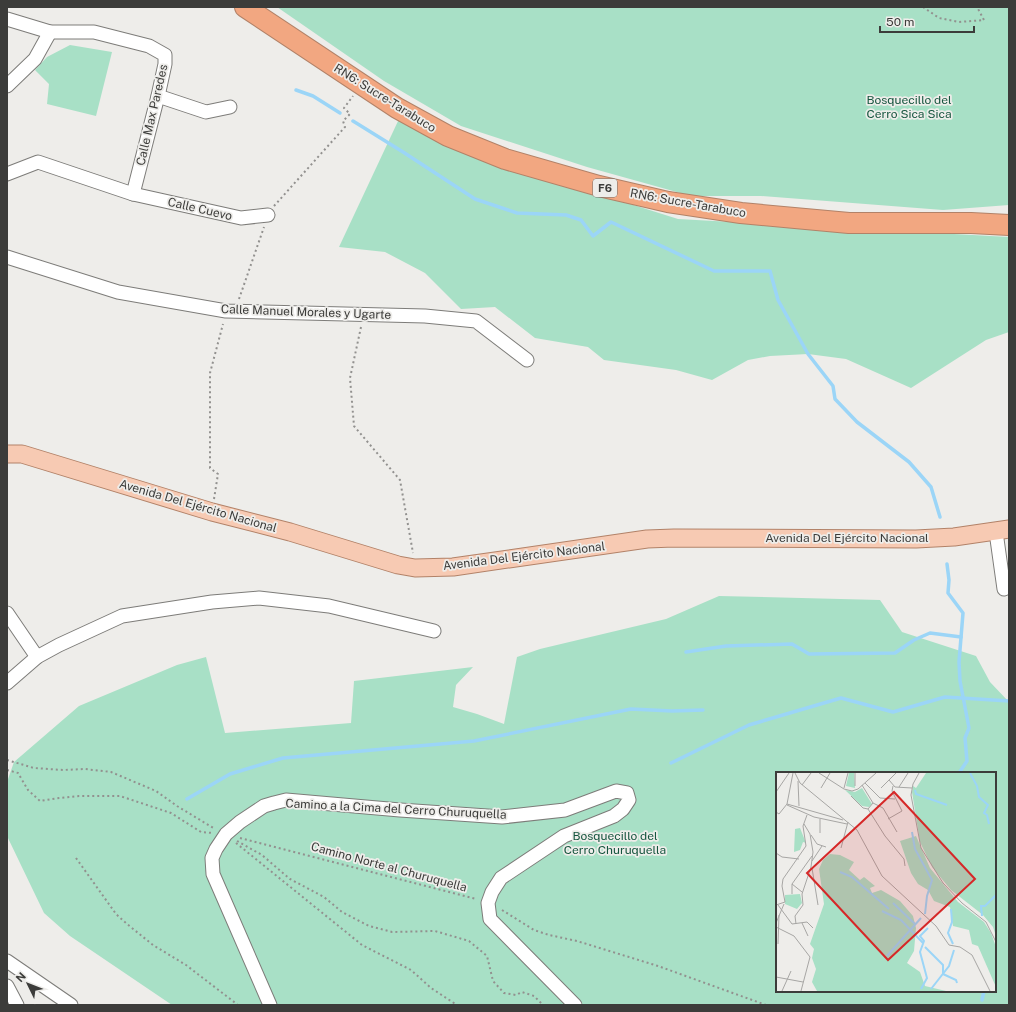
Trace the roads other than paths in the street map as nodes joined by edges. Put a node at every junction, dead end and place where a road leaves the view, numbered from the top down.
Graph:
1 (245, 7) edge
2 (7, 19) edge
3 (50, 32) junction
4 (7, 86) edge
5 (158, 96) junction
6 (230, 107) dead end
7 (7, 174) edge
8 (133, 194) junction
9 (268, 215) road end
10 (1009, 225) edge
11 (7, 257) edge
12 (527, 360) dead end
13 (7, 454) edge
14 (1003, 531) edge
15 (1004, 589) dead end
16 (7, 613) edge
17 (434, 631) dead end
18 (37, 657) junction
19 (7, 683) edge
20 (7, 961) edge
21 (7, 986) edge
22 (17, 1005) edge
23 (70, 1005) edge
24 (270, 1005) edge
25 (575, 1005) edge

1 - 10 highway, RN6: Sucre-Tarabuco / F6
2 - 3 street, Calle Max Paredes
3 - 4 street
3 - 5 street, Calle Max Paredes
5 - 6 street
5 - 8 street, Calle Max Paredes
7 - 8 street, Calle Cuevo
8 - 9 street, Calle Cuevo
11 - 12 street, Calle Manuel Morales y Ugarte
13 - 14 main road, Avenida Del Ejército Nacional
14 - 15 street
16 - 18 street
17 - 18 street
18 - 19 street
20 - 23 street
21 - 22 street
24 - 25 street, Camino a la Cima del Cerro Churuquella

